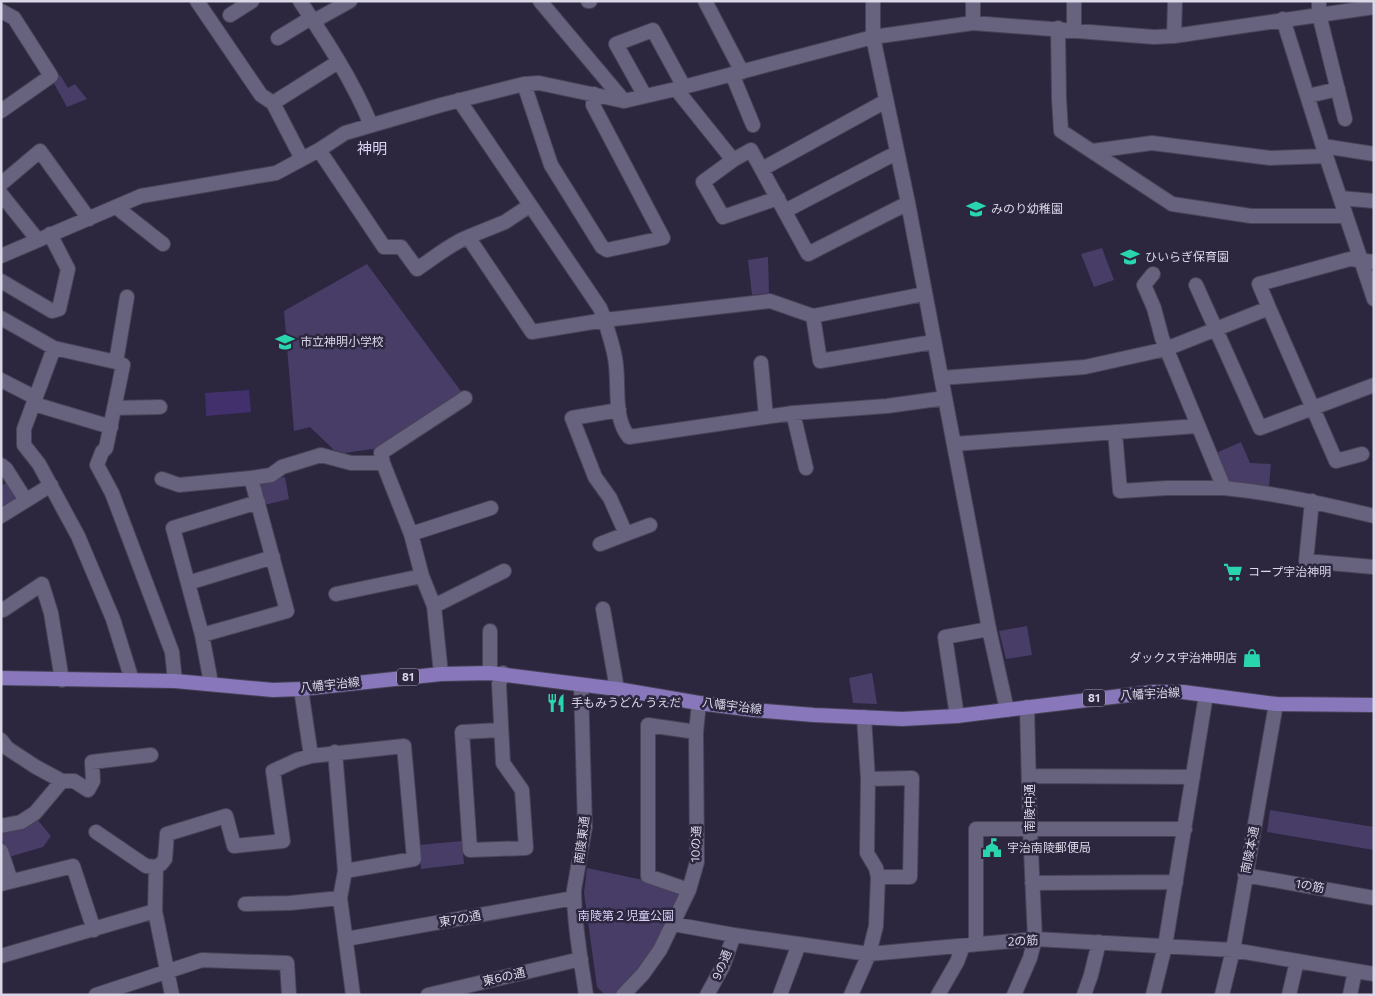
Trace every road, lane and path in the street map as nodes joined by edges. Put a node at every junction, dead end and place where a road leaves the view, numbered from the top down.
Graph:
1 (198, 1) edge
2 (252, 1) edge
3 (300, 1) edge
4 (540, 1) edge
5 (705, 1) edge
6 (873, 1) edge
7 (974, 1) edge
8 (1074, 1) edge
9 (1175, 1) edge
10 (346, 2) edge
11 (1374, 6) edge
12 (1319, 8) edge
13 (1, 11) edge
14 (230, 15) dead end
15 (1284, 19) junction
16 (312, 20) junction
17 (974, 23) junction
18 (1058, 28) junction
19 (1074, 30) junction
20 (1174, 36) junction
21 (873, 37) junction
22 (278, 38) dead end
23 (338, 62) junction
24 (737, 73) junction
25 (524, 84) junction
26 (680, 88) junction
27 (1338, 89) junction
28 (594, 94) junction
29 (645, 96) junction
30 (1308, 96) junction
31 (459, 100) junction
32 (624, 101) junction
33 (886, 101) junction
34 (273, 103) junction
35 (1, 111) edge
36 (1345, 119) dead end
37 (371, 124) junction
38 (753, 125) dead end
39 (320, 150) junction
40 (1093, 151) junction
41 (1324, 151) junction
42 (896, 153) junction
43 (1374, 154) edge
44 (302, 159) junction
45 (733, 160) junction
46 (762, 169) junction
47 (1, 184) edge
48 (1, 194) edge
49 (778, 198) junction
50 (1340, 198) junction
51 (1374, 201) edge
52 (908, 203) junction
53 (529, 206) junction
54 (116, 207) junction
55 (785, 211) junction
56 (1346, 216) junction
57 (89, 219) junction
58 (44, 237) junction
59 (468, 237) junction
60 (163, 244) dead end
61 (1, 256) edge
62 (1367, 261) edge
63 (1153, 274) dead end
64 (1, 281) edge
65 (1196, 285) dead end
66 (924, 294) junction
67 (127, 297) dead end
68 (1374, 299) edge
69 (1269, 308) junction
70 (813, 316) junction
71 (1, 318) edge
72 (605, 320) junction
73 (1215, 329) junction
74 (933, 342) junction
75 (54, 348) junction
76 (1166, 350) junction
77 (116, 362) junction
78 (761, 363) dead end
79 (941, 378) junction
80 (1, 380) edge
81 (1374, 385) edge
82 (465, 398) dead end
83 (945, 398) junction
84 (35, 401) junction
85 (114, 408) junction
86 (1314, 408) junction
87 (153, 410) dead end
88 (620, 410) junction
89 (793, 413) junction
90 (766, 417) junction
91 (1196, 426) junction
92 (111, 427) junction
93 (1116, 432) junction
94 (954, 444) junction
95 (1362, 454) dead end
96 (384, 463) junction
97 (1, 465) edge
98 (806, 468) dead end
99 (251, 478) junction
100 (162, 479) dead end
101 (51, 485) junction
102 (1224, 488) junction
103 (25, 500) junction
104 (1312, 501) junction
105 (258, 502) junction
106 (491, 508) dead end
107 (1, 516) edge
108 (1374, 516) edge
109 (650, 525) dead end
110 (411, 534) junction
111 (626, 534) junction
112 (600, 544) dead end
113 (273, 557) junction
114 (1374, 567) edge
115 (504, 571) dead end
116 (422, 576) junction
117 (188, 583) junction
118 (336, 594) dead end
119 (434, 606) junction
120 (603, 609) dead end
121 (3, 610) dead end
122 (989, 629) junction
123 (490, 631) dead end
124 (202, 634) junction
125 (496, 673) junction
126 (441, 674) junction
127 (1, 678) edge
128 (62, 680) junction
129 (132, 680) junction
130 (175, 681) junction
131 (211, 683) junction
132 (581, 684) junction
133 (301, 689) junction
134 (617, 689) junction
135 (1206, 695) junction
136 (700, 703) junction
137 (1276, 704) junction
138 (1374, 705) edge
139 (1028, 707) junction
140 (1007, 710) junction
141 (957, 716) junction
142 (864, 717) junction
143 (500, 730) junction
144 (696, 732) junction
145 (1, 740) edge
146 (335, 752) junction
147 (151, 755) dead end
148 (311, 756) junction
149 (1030, 776) junction
150 (1193, 777) junction
151 (868, 779) junction
152 (62, 781) junction
153 (1, 826) edge
154 (1030, 829) junction
155 (1185, 829) junction
156 (96, 832) dead end
157 (1, 851) edge
158 (156, 867) junction
159 (345, 871) junction
160 (1246, 875) junction
161 (878, 877) junction
162 (1176, 882) junction
163 (6, 883) edge
164 (1032, 883) junction
165 (688, 890) junction
166 (340, 898) junction
167 (574, 898) junction
168 (1374, 898) edge
169 (245, 904) dead end
170 (155, 911) junction
171 (673, 924) junction
172 (94, 930) junction
173 (734, 934) junction
174 (1035, 939) junction
175 (346, 940) junction
176 (1098, 942) junction
177 (798, 944) junction
178 (970, 945) junction
179 (1165, 946) junction
180 (1232, 950) junction
181 (869, 954) junction
182 (1, 956) edge
183 (580, 959) junction
184 (1297, 961) junction
185 (1355, 971) junction
186 (168, 972) junction
187 (1374, 974) edge
188 (96, 995) edge
189 (172, 995) edge
190 (289, 995) edge
191 (352, 995) edge
192 (428, 995) edge
193 (586, 995) edge
194 (623, 995) edge
195 (707, 995) edge
196 (780, 995) edge
197 (851, 995) edge
198 (938, 995) edge
199 (1014, 995) edge
200 (1084, 995) edge
201 (1152, 995) edge
202 (1222, 995) edge
203 (1288, 995) edge
204 (1350, 995) edge

1 - 34 street
2 - 14 street
3 - 16 street
4 - 32 street
5 - 24 street
6 - 21 street
7 - 17 street
8 - 19 street
9 - 20 street
10 - 16 street
11 - 12 street
12 - 15 street
12 - 27 street
13 - 35 street
15 - 20 street
15 - 30 street
16 - 22 street
16 - 23 street
17 - 18 street
17 - 21 street
18 - 19 street
18 - 40 street
19 - 20 street
21 - 24 street
21 - 33 street
23 - 34 street
23 - 37 street
24 - 26 street
24 - 38 street
25 - 28 street
25 - 28 street
25 - 31 street
26 - 29 street
26 - 29 street
26 - 45 street
27 - 30 street
27 - 36 street
28 - 32 street
29 - 32 street
30 - 41 street
31 - 37 street
31 - 53 street
33 - 42 street
33 - 46 street
34 - 44 street
37 - 39 street
39 - 44 street
39 - 59 street
40 - 41 street
40 - 56 street
41 - 43 street
41 - 50 street
42 - 52 street
42 - 55 street
44 - 54 street
45 - 46 street
45 - 49 street
46 - 49 street
47 - 57 street
48 - 58 street
49 - 55 street
50 - 51 street
50 - 56 street
52 - 55 street
52 - 66 street
53 - 59 street
53 - 72 street
54 - 57 street
54 - 60 street
56 - 62 street
57 - 58 street
58 - 61 street
58 - 64 street
59 - 72 street
62 - 68 street
62 - 69 street
63 - 76 street
65 - 73 street
66 - 70 street
66 - 74 street
67 - 77 street
69 - 73 street
69 - 86 street
70 - 72 street
70 - 74 street
71 - 75 street
72 - 88 street
73 - 76 street
73 - 86 street
74 - 79 street
75 - 77 street
75 - 84 street
76 - 79 street
76 - 91 street
77 - 85 street
78 - 90 street
79 - 83 street
80 - 84 street
81 - 86 street
82 - 96 street
83 - 89 street
83 - 94 street
84 - 92 street
84 - 101 street
85 - 87 street
85 - 92 street
86 - 95 street
88 - 90 street
88 - 111 street
89 - 90 street
89 - 98 street
91 - 93 street
91 - 102 street
92 - 130 street
93 - 94 street
93 - 102 street
94 - 122 street
96 - 99 street
96 - 110 street
97 - 103 street
99 - 100 street
99 - 105 street
101 - 103 street
101 - 129 street
102 - 104 street
103 - 107 street
104 - 108 street
104 - 114 street
105 - 113 street
105 - 117 street
106 - 110 street
109 - 111 street
110 - 116 street
111 - 112 street
113 - 117 street
113 - 124 street
115 - 119 street
116 - 118 street
116 - 119 street
117 - 124 street
119 - 126 street
120 - 134 street
121 - 128 street
122 - 140 street
122 - 141 street
123 - 125 street
124 - 131 street
125 - 126 main road, 八幡宇治線 / 81
125 - 132 main road, 八幡宇治線 / 81
125 - 143 street
126 - 133 main road, 八幡宇治線 / 81
127 - 128 main road, 八幡宇治線 / 81
128 - 129 main road, 八幡宇治線 / 81
129 - 130 main road, 八幡宇治線 / 81
130 - 131 main road, 八幡宇治線 / 81
131 - 133 main road, 八幡宇治線 / 81
132 - 134 main road, 八幡宇治線 / 81
132 - 167 street, 南陵東通
133 - 148 street
134 - 136 main road, 八幡宇治線 / 81
135 - 137 main road, 八幡宇治線 / 81
135 - 139 main road, 八幡宇治線 / 81
135 - 150 street
136 - 142 main road, 八幡宇治線 / 81
136 - 144 street, 10の通
137 - 138 main road, 八幡宇治線 / 81
137 - 160 street, 南陵本通
139 - 140 main road, 八幡宇治線 / 81
139 - 149 street, 南陵中通
140 - 141 main road, 八幡宇治線 / 81
141 - 142 main road, 八幡宇治線 / 81
142 - 151 street
143 - 143 street
144 - 165 street, 10の通
144 - 165 street
145 - 152 street
146 - 148 street
146 - 159 street
146 - 159 street
147 - 152 street
148 - 158 street
149 - 150 street
149 - 154 street, 南陵中通
150 - 155 street
151 - 161 street
151 - 161 street
152 - 153 street
154 - 155 street
154 - 164 street, 南陵中通
154 - 178 street
155 - 162 street
156 - 158 street
157 - 163 street
158 - 170 street
159 - 166 street
160 - 168 street, 1の筋
160 - 180 street, 南陵本通
161 - 181 street
162 - 164 street
162 - 179 street
163 - 172 street
164 - 174 street, 南陵中通
165 - 171 street, 10の通
166 - 169 street
166 - 175 street
167 - 175 street, 東7の通
167 - 183 street, 南陵東通
170 - 172 street
170 - 186 street
171 - 173 street, 2の筋
171 - 194 street, 10の通
172 - 182 street
173 - 177 street, 2の筋
173 - 195 street, 9の通
174 - 176 street, 2の筋
174 - 178 street, 2の筋
174 - 199 street, 南陵中通
175 - 191 street
176 - 179 street, 2の筋
176 - 200 street
177 - 181 street, 2の筋
177 - 196 street
178 - 181 street, 2の筋
178 - 198 street
179 - 180 street, 2の筋
179 - 201 street
180 - 184 street, 2の筋
180 - 202 street, 南陵本通
181 - 197 street
183 - 192 street, 東6の通
183 - 193 street, 南陵東通
184 - 185 street, 2の筋
184 - 203 street
185 - 187 street, 2の筋
185 - 204 street
186 - 188 street
186 - 189 street
186 - 190 street

